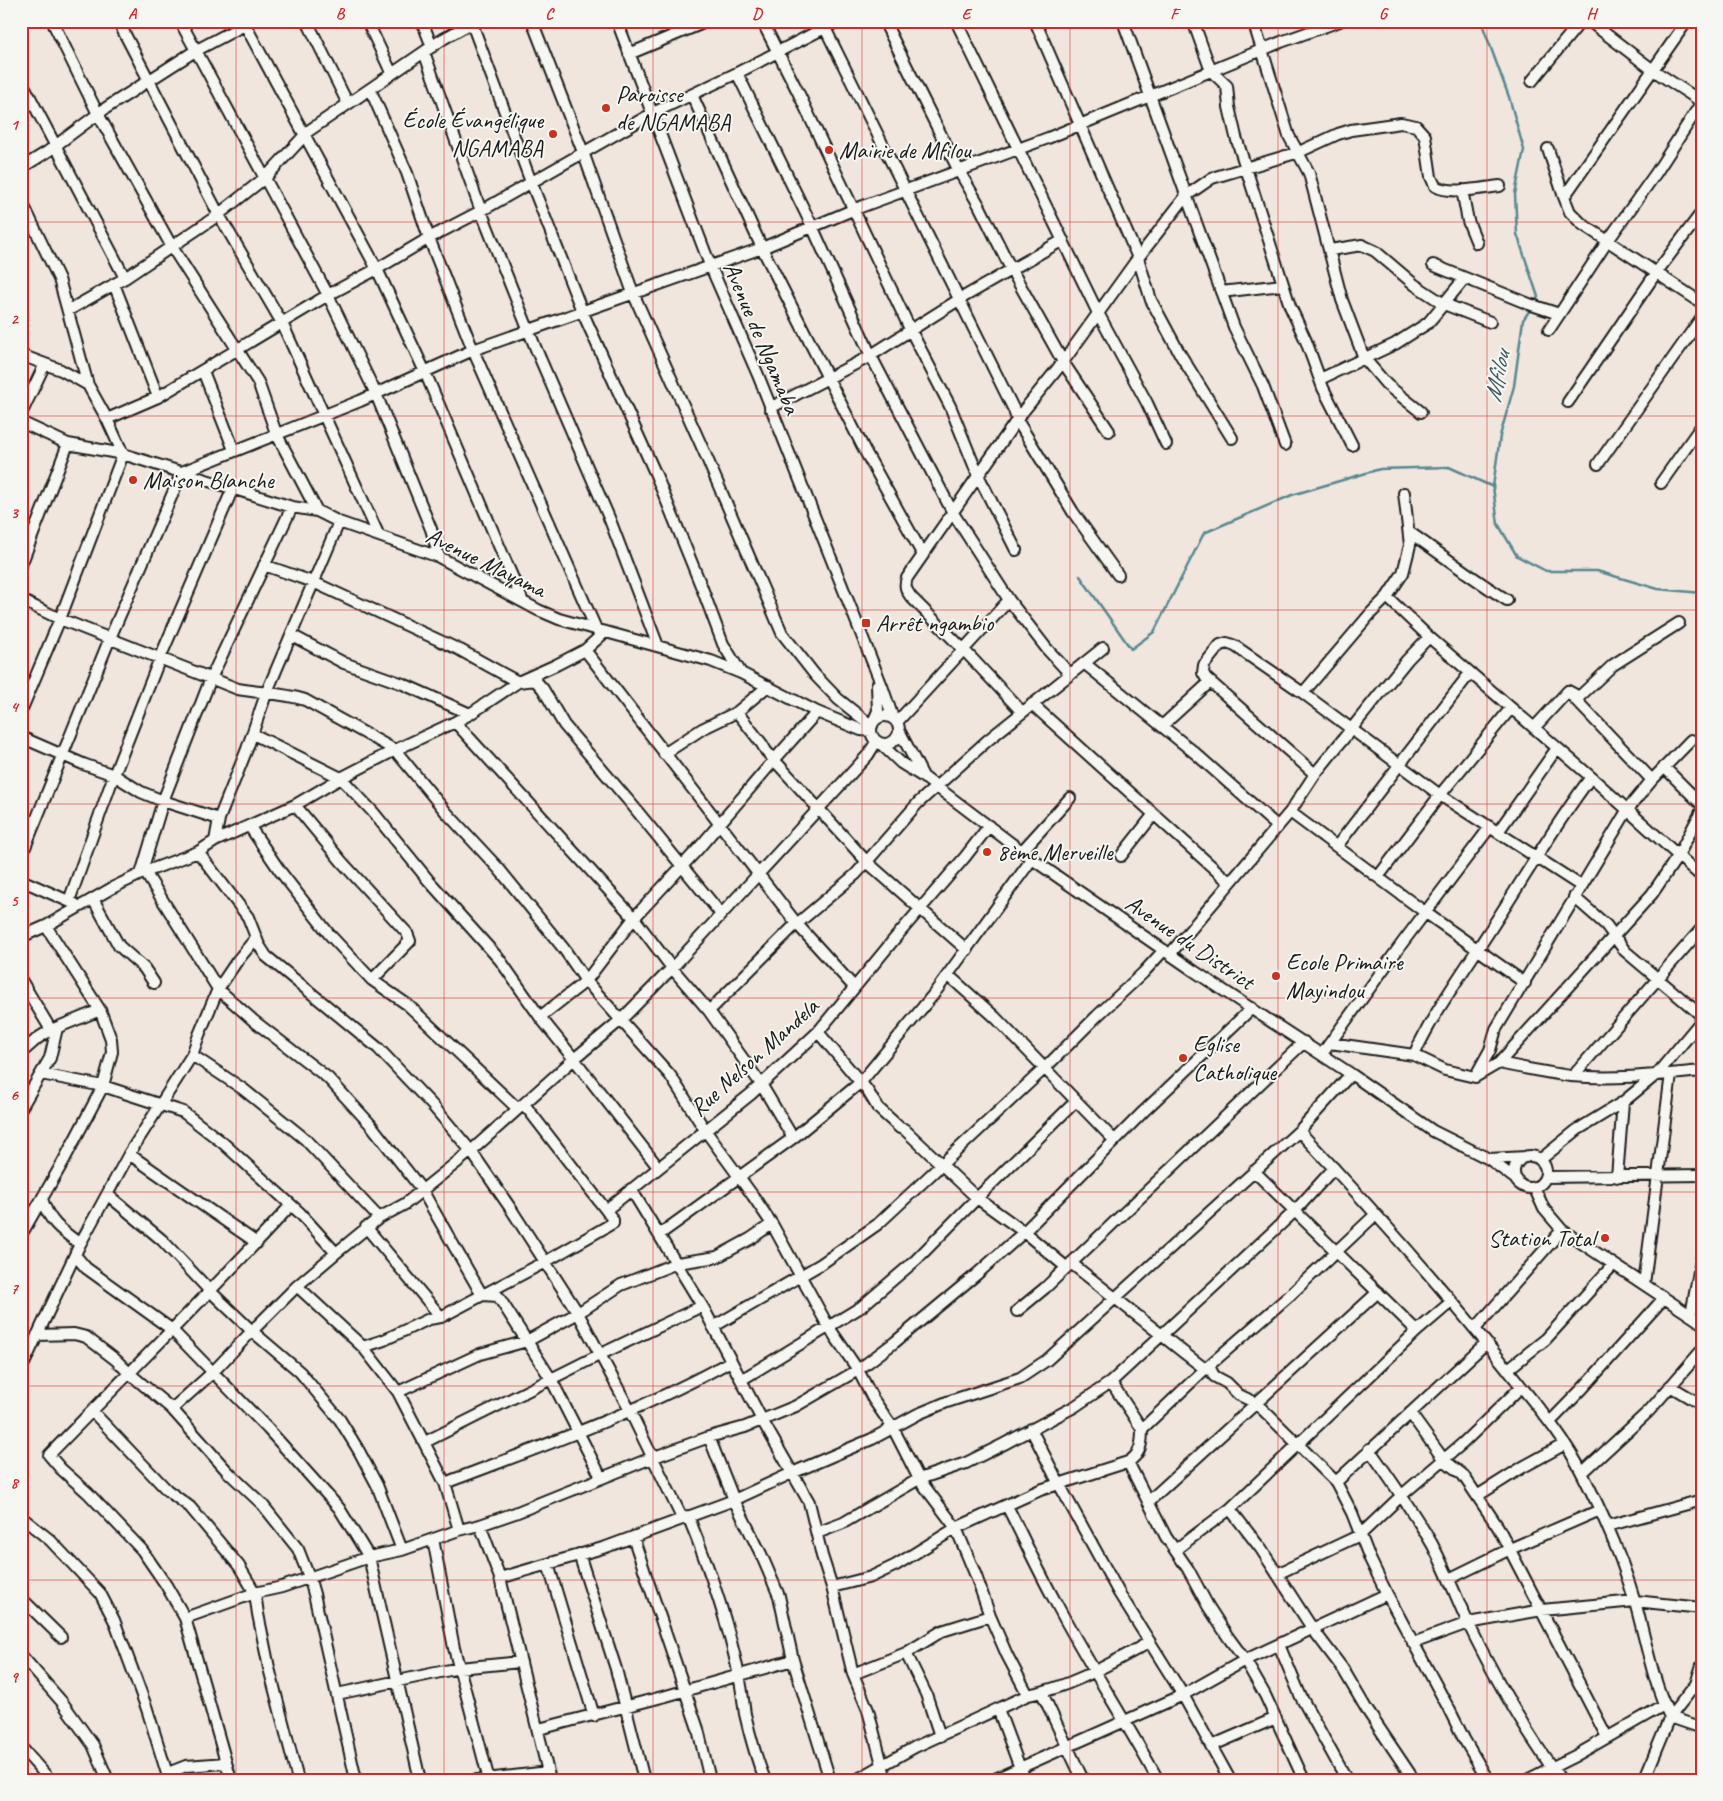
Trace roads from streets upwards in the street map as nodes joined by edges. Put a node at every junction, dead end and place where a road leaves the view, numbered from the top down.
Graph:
1 (52, 21) edge
2 (118, 21) edge
3 (180, 21) edge
4 (306, 21) edge
5 (368, 21) edge
6 (422, 21) edge
7 (532, 21) edge
8 (617, 21) edge
9 (762, 21) edge
10 (838, 21) edge
11 (884, 21) edge
12 (956, 21) edge
13 (1035, 21) edge
14 (1123, 21) edge
15 (1193, 21) edge
16 (1253, 21) edge
17 (1340, 21) edge
18 (1580, 21) edge
19 (1589, 21) edge
20 (1687, 21) edge
21 (247, 22) edge
22 (473, 22) edge
23 (705, 22) edge
24 (823, 24) edge
25 (1601, 24) edge
26 (1312, 26) edge
27 (428, 49) junction
28 (1263, 50) junction
29 (196, 51) junction
30 (777, 53) junction
31 (629, 54) junction
32 (1653, 70) junction
33 (1211, 71) junction
34 (737, 73) junction
35 (392, 74) junction
36 (21, 80) edge
37 (148, 81) junction
38 (1532, 81) dead end
39 (370, 89) junction
40 (692, 95) junction
41 (1150, 96) junction
42 (348, 104) junction
43 (653, 113) junction
44 (98, 114) junction
45 (1080, 124) junction
46 (304, 135) junction
47 (56, 144) junction
48 (1017, 149) junction
49 (1548, 149) dead end
50 (583, 152) junction
51 (1299, 152) junction
52 (1246, 167) junction
53 (21, 168) edge
54 (959, 171) junction
55 (266, 177) junction
56 (531, 182) junction
57 (1500, 186) dead end
58 (1462, 190) junction
59 (905, 191) junction
60 (1186, 196) junction
61 (1564, 197) junction
62 (21, 200) edge
63 (855, 209) junction
64 (481, 211) junction
65 (1702, 212) edge
66 (219, 215) junction
67 (812, 226) junction
68 (429, 238) junction
69 (1063, 240) junction
70 (1477, 242) dead end
71 (1608, 242) junction
72 (172, 247) junction
73 (762, 248) junction
74 (1330, 250) junction
75 (1138, 258) junction
76 (710, 265) junction
77 (1433, 265) dead end
78 (1012, 269) junction
79 (377, 270) junction
80 (1656, 273) junction
81 (124, 278) junction
82 (1464, 279) junction
83 (114, 284) junction
84 (1283, 285) junction
85 (1221, 292) junction
86 (633, 293) junction
87 (328, 295) junction
88 (960, 299) junction
89 (1702, 303) edge
90 (1444, 304) junction
91 (69, 310) junction
92 (582, 311) junction
93 (1098, 313) junction
94 (1559, 314) junction
95 (1702, 317) edge
96 (1490, 322) dead end
97 (282, 323) junction
98 (529, 330) junction
99 (1549, 330) dead end
100 (911, 331) junction
101 (238, 348) junction
102 (473, 350) junction
103 (21, 355) edge
104 (871, 356) junction
105 (1364, 358) junction
106 (1063, 362) junction
107 (45, 364) junction
108 (203, 371) junction
109 (425, 372) junction
110 (828, 378) junction
111 (1320, 379) junction
112 (88, 385) junction
113 (376, 394) junction
114 (158, 397) junction
115 (1568, 402) dead end
116 (770, 408) junction
117 (1421, 412) dead end
118 (21, 414) edge
119 (323, 415) junction
120 (107, 419) junction
121 (1017, 420) junction
122 (21, 422) edge
123 (1702, 425) edge
124 (1109, 431) dead end
125 (276, 433) junction
126 (1232, 438) dead end
127 (68, 444) junction
128 (1166, 444) dead end
129 (1284, 445) dead end
130 (1352, 445) dead end
131 (234, 450) junction
132 (123, 454) junction
133 (1598, 464) dead end
134 (182, 472) junction
135 (978, 475) junction
136 (1661, 483) dead end
137 (233, 488) junction
138 (1404, 493) dead end
139 (292, 507) junction
140 (318, 511) junction
141 (953, 513) junction
142 (339, 522) junction
143 (1409, 532) junction
144 (379, 536) junction
145 (1016, 550) dead end
146 (923, 555) junction
147 (439, 557) junction
148 (21, 565) edge
149 (264, 565) junction
150 (1118, 575) dead end
151 (313, 582) junction
152 (1387, 597) junction
153 (21, 600) edge
154 (1009, 600) junction
155 (1507, 600) dead end
156 (523, 602) junction
157 (60, 619) junction
158 (1679, 623) dead end
159 (601, 632) junction
160 (291, 635) junction
161 (1429, 637) junction
162 (110, 638) junction
163 (658, 646) junction
164 (1104, 648) dead end
165 (585, 650) junction
166 (964, 650) junction
167 (160, 658) junction
168 (1084, 663) junction
169 (875, 669) junction
170 (741, 673) junction
171 (1470, 673) junction
172 (1070, 674) junction
173 (211, 678) junction
174 (518, 682) junction
175 (1210, 682) junction
176 (768, 686) junction
177 (1568, 691) junction
178 (1303, 693) junction
179 (266, 694) junction
180 (1032, 704) junction
181 (1512, 708) junction
182 (21, 711) edge
183 (737, 712) junction
184 (817, 712) junction
185 (1022, 712) junction
186 (470, 714) junction
187 (455, 722) junction
188 (897, 724) junction
189 (1162, 726) junction
190 (872, 727) junction
191 (1534, 728) junction
192 (1350, 729) junction
193 (253, 734) junction
194 (21, 738) edge
195 (1691, 740) dead end
196 (879, 743) junction
197 (1557, 748) junction
198 (395, 750) junction
199 (664, 754) junction
200 (63, 756) junction
201 (775, 759) junction
202 (1398, 765) junction
203 (1664, 767) junction
204 (1315, 774) junction
205 (114, 775) junction
206 (1591, 777) junction
207 (341, 778) junction
208 (925, 778) junction
209 (1652, 780) junction
210 (936, 788) junction
211 (1440, 795) junction
212 (1070, 798) dead end
213 (163, 801) junction
214 (295, 805) junction
215 (1702, 805) edge
216 (818, 809) junction
217 (1628, 809) junction
218 (1702, 810) edge
219 (1290, 812) junction
220 (1154, 814) junction
221 (219, 818) junction
222 (720, 824) junction
223 (250, 826) junction
224 (989, 826) junction
225 (1277, 826) junction
226 (1494, 829) junction
227 (215, 841) junction
228 (1337, 846) junction
229 (1022, 851) junction
230 (198, 852) junction
231 (1121, 856) dead end
232 (1678, 856) junction
233 (21, 857) edge
234 (1537, 858) junction
235 (1032, 859) junction
236 (867, 862) junction
237 (682, 867) junction
238 (143, 873) junction
239 (758, 874) junction
240 (1378, 877) junction
241 (1702, 877) edge
242 (21, 880) edge
243 (1229, 882) junction
244 (1581, 886) junction
245 (1574, 897) junction
246 (93, 898) junction
247 (69, 901) junction
248 (79, 907) junction
249 (920, 909) junction
250 (1426, 913) junction
251 (721, 914) junction
252 (634, 918) junction
253 (797, 924) junction
254 (46, 926) junction
255 (1702, 928) edge
256 (1615, 936) junction
257 (21, 937) edge
258 (256, 938) junction
259 (1478, 949) junction
260 (967, 950) junction
261 (1167, 952) junction
262 (672, 968) junction
263 (948, 975) junction
264 (1657, 979) junction
265 (21, 980) edge
266 (372, 980) junction
267 (586, 981) junction
268 (1526, 982) junction
269 (154, 983) dead end
270 (854, 987) junction
271 (218, 990) junction
272 (1252, 1008) junction
273 (100, 1010) junction
274 (709, 1011) junction
275 (1702, 1016) edge
276 (540, 1017) junction
277 (622, 1019) junction
278 (1702, 1020) edge
279 (54, 1029) junction
280 (818, 1032) junction
281 (1304, 1042) junction
282 (1330, 1043) junction
283 (21, 1053) edge
284 (1322, 1054) junction
285 (192, 1055) junction
286 (1414, 1055) junction
287 (574, 1059) junction
288 (1499, 1063) junction
289 (1045, 1068) junction
290 (1702, 1071) edge
291 (41, 1074) junction
292 (1351, 1074) junction
293 (1657, 1074) junction
294 (1671, 1074) junction
295 (1573, 1076) junction
296 (1475, 1077) junction
297 (860, 1082) junction
298 (761, 1084) junction
299 (103, 1086) junction
300 (1076, 1101) junction
301 (1623, 1102) junction
302 (160, 1104) junction
303 (521, 1107) junction
304 (21, 1108) edge
305 (705, 1130) junction
306 (1299, 1131) junction
307 (793, 1138) junction
308 (1114, 1140) junction
309 (471, 1151) junction
310 (129, 1154) junction
311 (1526, 1157) junction
312 (1489, 1159) junction
313 (1540, 1160) junction
314 (942, 1164) junction
315 (658, 1167) junction
316 (1334, 1168) junction
317 (1254, 1171) junction
318 (1702, 1175) edge
319 (738, 1176) junction
320 (1545, 1177) junction
321 (1616, 1177) junction
322 (1658, 1177) junction
323 (1517, 1180) junction
324 (1534, 1187) junction
325 (631, 1189) junction
326 (422, 1190) junction
327 (108, 1195) junction
328 (977, 1198) junction
329 (42, 1199) junction
330 (291, 1205) junction
331 (606, 1210) junction
332 (1295, 1211) junction
333 (1375, 1215) junction
334 (379, 1218) junction
335 (772, 1224) junction
336 (366, 1228) junction
337 (1562, 1230) junction
338 (1024, 1232) junction
339 (21, 1234) edge
340 (660, 1234) junction
341 (257, 1242) junction
342 (80, 1244) junction
343 (1337, 1251) junction
344 (336, 1253) junction
345 (75, 1255) junction
346 (1702, 1255) edge
347 (545, 1262) junction
348 (677, 1263) junction
349 (1069, 1265) junction
350 (1613, 1265) junction
351 (800, 1276) junction
352 (1644, 1284) junction
353 (297, 1286) junction
354 (210, 1291) junction
355 (1378, 1292) junction
356 (482, 1295) junction
357 (1664, 1298) junction
358 (1115, 1299) junction
359 (1451, 1302) junction
360 (702, 1306) junction
361 (1017, 1311) dead end
362 (578, 1313) junction
363 (1691, 1316) junction
364 (441, 1317) junction
365 (1702, 1323) edge
366 (713, 1326) junction
367 (828, 1326) junction
368 (171, 1329) junction
369 (1475, 1330) junction
370 (252, 1331) junction
371 (1417, 1331) junction
372 (37, 1335) junction
373 (1162, 1335) junction
374 (527, 1341) junction
375 (1486, 1343) junction
376 (363, 1347) junction
377 (1702, 1350) edge
378 (600, 1355) junction
379 (731, 1361) junction
380 (1206, 1368) junction
381 (21, 1370) edge
382 (858, 1370) junction
383 (1508, 1370) junction
384 (212, 1373) junction
385 (129, 1374) junction
386 (551, 1379) junction
387 (741, 1380) junction
388 (1111, 1382) junction
389 (1670, 1386) junction
390 (1521, 1387) junction
391 (398, 1392) junction
392 (1256, 1403) junction
393 (1702, 1405) edge
394 (172, 1409) junction
395 (92, 1411) junction
396 (630, 1411) junction
397 (1410, 1413) junction
398 (762, 1420) junction
399 (1550, 1422) junction
400 (892, 1428) junction
401 (1142, 1429) junction
402 (1031, 1430) junction
403 (578, 1432) junction
404 (709, 1437) junction
405 (424, 1442) junction
406 (1298, 1444) junction
407 (1565, 1444) junction
408 (1370, 1449) junction
409 (652, 1457) junction
410 (1444, 1460) junction
411 (1128, 1462) junction
412 (792, 1473) junction
413 (1582, 1473) junction
414 (601, 1477) junction
415 (919, 1479) junction
416 (1336, 1482) junction
417 (445, 1483) junction
418 (1059, 1484) junction
419 (1402, 1495) junction
420 (1478, 1496) junction
421 (734, 1500) junction
422 (1702, 1500) edge
423 (1148, 1502) junction
424 (1007, 1506) junction
425 (1230, 1509) junction
426 (1600, 1510) junction
427 (21, 1517) edge
428 (685, 1517) junction
429 (480, 1525) junction
430 (1607, 1526) junction
431 (956, 1528) junction
432 (459, 1530) junction
433 (817, 1533) junction
434 (1360, 1535) junction
435 (633, 1537) junction
436 (434, 1539) junction
437 (1510, 1549) junction
438 (402, 1550) junction
439 (1175, 1550) junction
440 (579, 1554) junction
441 (369, 1558) junction
442 (548, 1564) junction
443 (1277, 1574) junction
444 (310, 1577) junction
445 (500, 1578) junction
446 (1449, 1578) junction
447 (832, 1587) junction
448 (255, 1593) junction
449 (1387, 1594) junction
450 (21, 1598) edge
451 (1635, 1601) junction
452 (1702, 1608) edge
453 (1542, 1610) junction
454 (990, 1616) junction
455 (185, 1618) junction
456 (1468, 1623) junction
457 (1312, 1628) junction
458 (61, 1637) dead end
459 (1150, 1642) junction
460 (1413, 1642) junction
461 (1279, 1645) junction
462 (906, 1653) junction
463 (21, 1655) edge
464 (793, 1660) junction
465 (1245, 1660) junction
466 (521, 1662) junction
467 (1702, 1665) edge
468 (459, 1668) junction
469 (1096, 1672) junction
470 (853, 1674) junction
471 (739, 1676) junction
472 (397, 1680) junction
473 (686, 1690) junction
474 (1042, 1693) junction
475 (337, 1694) junction
476 (1028, 1695) junction
477 (1183, 1695) junction
478 (1664, 1705) junction
479 (626, 1707) junction
480 (998, 1709) junction
481 (594, 1716) junction
482 (1670, 1717) junction
483 (1276, 1718) junction
484 (1125, 1720) junction
485 (1702, 1728) edge
486 (539, 1729) junction
487 (940, 1736) junction
488 (1607, 1737) junction
489 (1211, 1746) junction
490 (21, 1747) edge
491 (1068, 1747) junction
492 (226, 1763) junction
493 (883, 1766) junction
494 (1551, 1767) junction
495 (1020, 1768) junction
496 (169, 1776) edge
497 (549, 1776) edge
498 (489, 1779) edge
499 (1228, 1779) edge
500 (50, 1780) edge
501 (108, 1780) edge
502 (231, 1780) edge
503 (298, 1780) edge
504 (356, 1780) edge
505 (420, 1780) edge
506 (477, 1780) edge
507 (644, 1780) edge
508 (710, 1780) edge
509 (765, 1780) edge
510 (830, 1780) edge
511 (856, 1780) edge
512 (886, 1780) edge
513 (993, 1780) edge
514 (1026, 1780) edge
515 (1083, 1780) edge
516 (1158, 1780) edge
517 (1304, 1780) edge
518 (1347, 1780) edge
519 (1414, 1780) edge
520 (1488, 1780) edge
521 (1527, 1780) edge
522 (1560, 1780) edge
523 (1644, 1780) edge

1 - 44 street
2 - 37 street
3 - 29 street
4 - 42 street
5 - 35 street
6 - 27 street
7 - 50 street
8 - 31 street, Avenue de Ngamaba
9 - 30 street
10 - 24 street
11 - 54 street
12 - 48 street
13 - 45 street
14 - 41 street
15 - 33 street
16 - 28 street
17 - 26 street
18 - 38 street
19 - 25 street
20 - 32 street
21 - 29 street
21 - 46 street
22 - 27 street
22 - 56 street
23 - 31 street
24 - 30 street
24 - 59 street
25 - 32 street
26 - 28 street
27 - 35 street
27 - 64 street
28 - 33 street
28 - 51 street
29 - 37 street
29 - 55 street
30 - 34 street
30 - 63 street
31 - 43 street, Avenue de Ngamaba
32 - 61 street
32 - 71 street
33 - 41 street
33 - 52 street
34 - 40 street
34 - 67 street
35 - 39 street
36 - 47 street
37 - 44 street
37 - 66 street
39 - 42 street
39 - 68 street
40 - 43 street
40 - 73 street
41 - 45 street
41 - 60 street
42 - 46 street
43 - 50 street
43 - 76 street, Avenue de Ngamaba
44 - 47 street
44 - 72 street
45 - 48 street
45 - 75 street
46 - 55 street
46 - 79 street
47 - 53 street
47 - 81 street
48 - 54 street
48 - 69 street
49 - 61 street
50 - 56 street
50 - 86 street
51 - 52 street
51 - 58 street
51 - 74 street
52 - 60 street
52 - 84 street
54 - 59 street
54 - 78 street
55 - 66 street
55 - 87 street
56 - 64 street
56 - 92 street
57 - 58 street
58 - 70 street
59 - 63 street
59 - 88 street
60 - 75 street
60 - 85 street
61 - 71 street
62 - 91 street
63 - 67 street
63 - 100 street
64 - 68 street
64 - 98 street
65 - 80 street
66 - 72 street
66 - 97 street
67 - 73 street
67 - 104 street
68 - 79 street
68 - 102 street
69 - 78 street
69 - 93 street
71 - 80 street
71 - 94 street
72 - 81 street
72 - 101 street
73 - 76 street
73 - 110 street
74 - 90 street
74 - 105 street
75 - 93 street
75 - 126 street
76 - 86 street
76 - 116 street, Avenue de Ngamaba
77 - 82 street
78 - 88 street
78 - 106 street
79 - 87 street
79 - 109 street
80 - 89 street
80 - 115 street
81 - 83 street
82 - 90 street
82 - 94 street
83 - 91 street
83 - 114 street
84 - 85 street
84 - 111 street
85 - 129 street
86 - 92 street
86 - 190 street
87 - 97 street
87 - 113 street
88 - 100 street
88 - 121 street
90 - 96 street
90 - 105 street
91 - 112 street
92 - 98 street
92 - 170 street
93 - 106 street
93 - 128 street
94 - 99 street
95 - 133 street
97 - 101 street
97 - 119 street
98 - 102 street
98 - 163 street
100 - 104 street
100 - 135 street
101 - 108 street
101 - 125 street
102 - 109 street
102 - 159 street
103 - 107 street
104 - 110 street
104 - 141 street
105 - 111 street
105 - 117 street
106 - 121 street
106 - 124 street
107 - 112 street
107 - 118 street
108 - 114 street
108 - 131 street
109 - 113 street
109 - 156 street
110 - 116 street
110 - 146 street
111 - 130 street
112 - 120 street
113 - 119 street
113 - 147 street
114 - 120 street
116 - 169 street, Avenue de Ngamaba
119 - 125 street
119 - 144 street
120 - 132 street
121 - 135 street
121 - 150 street
122 - 127 street, Avenue Mayama
123 - 136 street
125 - 131 street
125 - 140 street
127 - 132 street, Avenue Mayama
127 - 148 street
131 - 134 street
132 - 134 street, Avenue Mayama
132 - 157 street
134 - 137 street, Avenue Mayama
134 - 162 street
135 - 141 street
135 - 145 street
137 - 139 street, Avenue Mayama
137 - 167 street
138 - 143 street
139 - 140 street, Avenue Mayama
139 - 149 street
140 - 142 street, Avenue Mayama
141 - 146 street
141 - 154 street
142 - 144 street, Avenue Mayama
142 - 151 street
143 - 152 street
143 - 155 street
144 - 147 street, Avenue Mayama
146 - 166 street
147 - 156 street, Avenue Mayama
149 - 151 street
149 - 173 street
151 - 160 street
151 - 174 street
152 - 161 street
152 - 178 street
153 - 157 street
154 - 166 street
154 - 172 street
156 - 159 street, Avenue Mayama
157 - 162 street
157 - 182 street
158 - 177 street
159 - 163 street, Avenue Mayama
159 - 165 street
160 - 179 street
160 - 186 street
161 - 171 street
161 - 192 street
162 - 167 street
162 - 200 street
163 - 170 street, Avenue Mayama
164 - 168 street
165 - 174 street
165 - 199 street
166 - 185 street
166 - 188 street
167 - 173 street
167 - 205 street
168 - 172 street
168 - 189 street
169 - 188 street, Avenue de Ngamaba
169 - 190 street, Avenue de Ngamaba
170 - 176 street, Avenue Mayama
171 - 181 street
171 - 202 street
172 - 180 street
173 - 179 street
173 - 213 street
174 - 186 street
174 - 237 street
175 - 178 street
175 - 189 street
175 - 204 street
176 - 183 street
176 - 184 street, Avenue Mayama
177 - 191 street
177 - 209 street
178 - 192 street
179 - 193 street
179 - 198 street
180 - 185 street
180 - 220 street
181 - 191 street
181 - 211 street
183 - 199 street
183 - 201 street
184 - 190 street, Avenue Mayama
184 - 201 street
185 - 210 street
186 - 187 street
187 - 198 street
187 - 252 street
188 - 190 street
188 - 196 street
188 - 208 street, Avenue du District
189 - 225 street
190 - 196 street
191 - 197 street
192 - 202 street
192 - 204 street
193 - 207 street
193 - 221 street
194 - 200 street
195 - 203 street
196 - 208 street, Avenue du District
196 - 216 street
197 - 206 street
197 - 226 street
198 - 207 street
198 - 267 street
199 - 222 street
200 - 205 street
200 - 233 street
201 - 216 street
201 - 222 street
202 - 211 street
202 - 228 street
203 - 209 street
203 - 215 street
204 - 219 street
205 - 213 street
205 - 247 street
206 - 217 street
206 - 234 street
207 - 214 street
207 - 276 street
208 - 210 street, Avenue du District
209 - 217 street
210 - 224 street, Avenue du District
210 - 236 street
211 - 226 street
211 - 240 street
212 - 229 street
213 - 221 street
213 - 238 street
214 - 223 street
214 - 266 street
216 - 236 street
216 - 239 street
217 - 232 street
217 - 244 street
218 - 232 street
219 - 225 street
219 - 228 street
220 - 231 street
220 - 243 street
221 - 227 street
222 - 237 street
222 - 239 street
223 - 227 street
223 - 266 street
224 - 229 street, Avenue du District
224 - 249 street, Rue Nelson Mandela
225 - 243 street
226 - 234 street
226 - 250 street
227 - 230 street
228 - 240 street
229 - 235 street, Avenue du District
230 - 238 street
230 - 258 street
232 - 241 street
232 - 256 street
234 - 244 street
234 - 259 street
235 - 260 street
235 - 261 street, Avenue du District
236 - 249 street
236 - 253 street
237 - 251 street
237 - 252 street
238 - 246 street
238 - 271 street
239 - 251 street
239 - 253 street
240 - 250 street
242 - 247 street
243 - 261 street
244 - 245 street
245 - 256 street
245 - 268 street
246 - 248 street
246 - 269 street
247 - 248 street
248 - 254 street
249 - 260 street
249 - 270 street, Rue Nelson Mandela
250 - 259 street
250 - 282 street
251 - 262 street
252 - 262 street
252 - 267 street
253 - 270 street
253 - 274 street
254 - 257 street
254 - 273 street
255 - 264 street
256 - 264 street
256 - 288 street
258 - 271 street
258 - 309 street
259 - 268 street
259 - 286 street
260 - 263 street
261 - 272 street, Avenue du District
261 - 289 street
262 - 274 street
262 - 277 street
263 - 289 street
263 - 297 street
264 - 275 street
264 - 295 street
265 - 279 street
266 - 303 street
267 - 276 street
267 - 277 street
268 - 296 street
270 - 280 street, Rue Nelson Mandela
271 - 285 street
271 - 326 street
272 - 281 street, Avenue du District
272 - 308 street
273 - 279 street
273 - 299 street
274 - 298 street
276 - 287 street
277 - 287 street
277 - 305 street
278 - 293 street
279 - 283 street
279 - 291 street
280 - 297 street
280 - 298 street, Rue Nelson Mandela
281 - 284 street, Avenue du District
281 - 349 street
282 - 284 street
282 - 286 street
284 - 292 street, Avenue du District
285 - 302 street
285 - 334 street
286 - 296 street
287 - 303 street
287 - 315 street
288 - 295 street
288 - 296 street
289 - 300 street
289 - 314 street
290 - 294 street
291 - 299 street
291 - 304 street
292 - 306 street
292 - 312 street, Avenue du District
293 - 294 street
293 - 295 street
293 - 301 street
294 - 322 street
297 - 307 street
297 - 314 street
298 - 305 street, Rue Nelson Mandela
298 - 307 street
299 - 302 street
299 - 329 street
300 - 308 street
300 - 328 street
301 - 313 street
301 - 321 street
302 - 310 street
302 - 330 street
303 - 309 street
303 - 331 street
305 - 315 street, Rue Nelson Mandela
305 - 319 street
306 - 316 street
306 - 317 street
307 - 319 street
308 - 338 street
309 - 326 street
309 - 347 street
310 - 327 street
310 - 341 street
311 - 312 street, Avenue du District
311 - 313 street
311 - 323 street
312 - 323 street, Avenue du District
313 - 320 street
314 - 328 street
314 - 351 street
315 - 325 street, Rue Nelson Mandela
316 - 332 street
316 - 333 street
317 - 332 street
317 - 358 street
318 - 322 street
319 - 335 street
319 - 340 street
320 - 321 street
320 - 324 street
321 - 322 street
322 - 352 street
323 - 324 street
324 - 337 street
325 - 331 street, Rue Nelson Mandela
325 - 340 street
326 - 334 street
326 - 356 street
327 - 342 street
327 - 354 street
328 - 338 street
328 - 367 street
329 - 339 street
329 - 342 street
330 - 341 street
330 - 344 street
331 - 347 street
332 - 343 street
332 - 373 street
333 - 343 street
333 - 359 street
334 - 336 street
335 - 348 street
335 - 351 street
336 - 344 street
336 - 364 street
337 - 350 street
337 - 369 street
338 - 349 street
338 - 382 street
340 - 348 street
341 - 354 street
342 - 345 street
343 - 355 street
343 - 380 street
344 - 353 street
345 - 368 street
345 - 372 street
346 - 363 street
347 - 356 street
347 - 362 street
348 - 360 street
348 - 362 street
349 - 358 street
349 - 361 street
350 - 352 street
350 - 383 street
351 - 366 street
351 - 367 street
352 - 357 street
353 - 370 street
353 - 376 street
354 - 368 street
354 - 370 street
355 - 371 street
355 - 392 street
356 - 364 street
356 - 374 street
357 - 363 street
357 - 399 street
358 - 373 street
358 - 400 street
359 - 369 street
359 - 371 street
360 - 366 street
360 - 378 street
362 - 374 street
362 - 378 street
363 - 365 street
364 - 376 street
366 - 379 street
367 - 382 street
367 - 387 street
368 - 384 street
368 - 385 street
369 - 375 street
370 - 384 street
370 - 438 street
371 - 406 street
372 - 381 street
372 - 385 street
373 - 380 street
373 - 388 street
374 - 386 street
374 - 391 street
375 - 383 street
375 - 397 street
376 - 391 street
377 - 389 street
378 - 386 street
378 - 396 street
379 - 387 street
379 - 396 street
380 - 392 street
380 - 401 street
382 - 398 street
382 - 400 street
383 - 390 street
384 - 394 street
384 - 441 street
385 - 394 street
385 - 395 street
386 - 403 street
386 - 405 street
387 - 398 street
388 - 401 street
388 - 402 street
389 - 393 street
389 - 413 street
390 - 399 street
390 - 410 street
391 - 405 street
392 - 406 street
392 - 423 street
394 - 444 street
395 - 448 street
395 - 455 street
396 - 403 street
396 - 409 street
397 - 408 street
397 - 410 street
398 - 404 street
398 - 412 street
399 - 407 street
400 - 412 street
400 - 415 street
401 - 411 street
402 - 415 street
402 - 418 street
403 - 414 street
403 - 417 street
404 - 409 street
404 - 421 street
405 - 417 street
406 - 416 street
406 - 425 street
407 - 413 street
407 - 420 street
408 - 416 street
408 - 419 street
409 - 414 street
409 - 428 street
410 - 419 street
410 - 420 street
411 - 418 street
411 - 423 street
412 - 421 street
412 - 433 street
413 - 426 street
414 - 429 street
415 - 431 street
415 - 433 street
416 - 434 street
417 - 432 street
418 - 424 street
418 - 459 street
419 - 434 street
419 - 446 street
420 - 437 street
421 - 428 street
421 - 464 street
422 - 430 street
423 - 439 street
424 - 431 street
424 - 469 street
425 - 439 street
425 - 443 street
426 - 430 street
426 - 437 street
427 - 496 street
428 - 435 street
428 - 471 street
429 - 432 street
429 - 445 street
430 - 451 street
431 - 447 street
431 - 454 street
432 - 436 street
433 - 447 street
434 - 443 street
434 - 449 street
435 - 440 street
435 - 473 street
436 - 438 street
436 - 468 street
437 - 446 street
437 - 453 street
438 - 441 street
439 - 465 street
440 - 442 street
440 - 479 street
441 - 444 street
441 - 472 street
442 - 445 street
442 - 481 street
443 - 457 street
444 - 448 street
444 - 475 street
445 - 466 street
446 - 456 street
447 - 470 street
448 - 455 street
448 - 503 street
449 - 457 street
449 - 460 street
450 - 458 street
451 - 452 street
451 - 453 street
451 - 478 street
453 - 456 street
453 - 488 street
454 - 462 street
454 - 476 street
455 - 492 street
456 - 460 street
456 - 494 street
457 - 461 street
457 - 519 street
459 - 469 street
459 - 477 street
460 - 520 street
461 - 465 street
461 - 518 street
462 - 470 street
462 - 487 street
463 - 501 street
464 - 471 street
464 - 510 street
465 - 477 street
465 - 483 street
466 - 468 street
466 - 486 street
467 - 482 street
468 - 472 street
468 - 498 street
469 - 474 street
469 - 484 street
470 - 493 street
471 - 473 street
471 - 509 street
472 - 475 street
472 - 505 street
473 - 479 street
473 - 508 street
474 - 476 street
474 - 491 street
475 - 504 street
476 - 480 street
477 - 484 street
477 - 489 street
478 - 482 street
478 - 488 street
479 - 481 street
479 - 507 street
480 - 487 street
480 - 495 street
481 - 486 street
482 - 485 street
482 - 523 street
483 - 489 street
483 - 517 street
484 - 491 street
484 - 516 street
486 - 497 street
487 - 493 street
488 - 494 street
489 - 499 street
490 - 500 street
491 - 495 street
491 - 515 street
492 - 496 street
492 - 502 street
493 - 511 street
493 - 512 street
494 - 521 street
494 - 522 street
495 - 513 street
495 - 514 street
497 - 498 street
498 - 506 street

